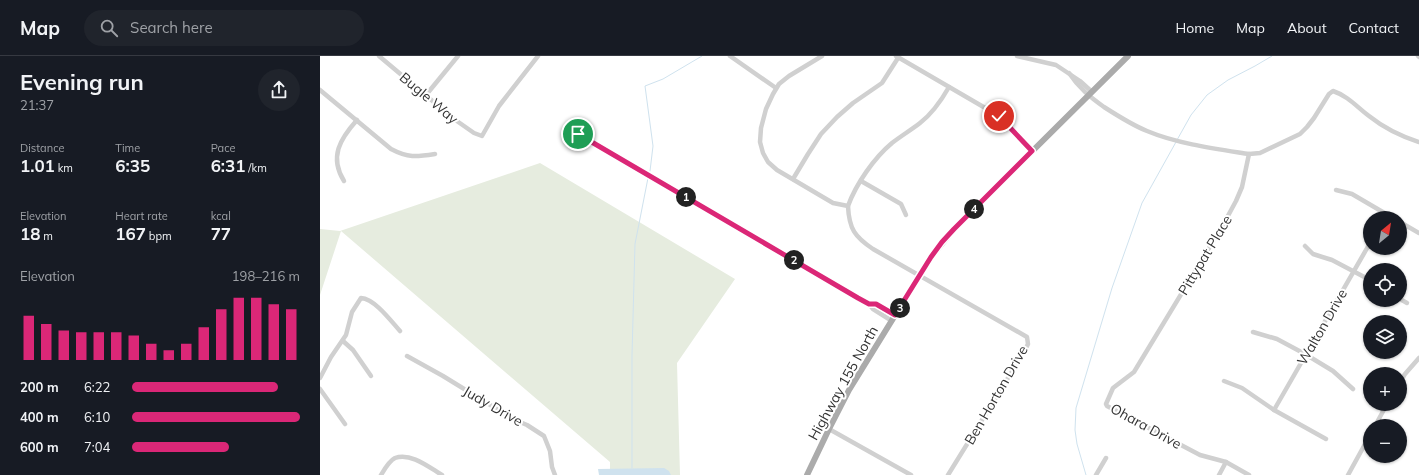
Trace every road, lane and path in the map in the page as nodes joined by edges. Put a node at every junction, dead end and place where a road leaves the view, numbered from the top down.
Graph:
1 (380, 56) edge
2 (458, 56) edge
3 (538, 56) edge
4 (730, 56) edge
5 (822, 56) edge
6 (1017, 56) edge
7 (1128, 56) edge
8 (897, 57) edge
9 (949, 87) junction
10 (776, 88) junction
11 (320, 90) edge
12 (1089, 93) junction
13 (426, 94) junction
14 (357, 120) junction
15 (578, 134) dead end
16 (1419, 142) edge
17 (1032, 151) junction
18 (435, 154) dead end
19 (1249, 154) junction
20 (793, 179) junction
21 (344, 181) dead end
22 (861, 181) junction
23 (1336, 190) dead end
24 (848, 206) junction
25 (1378, 211) edge
26 (906, 215) dead end
27 (1407, 226) edge
28 (1419, 233) edge
29 (1304, 246) dead end
30 (1363, 255) edge
31 (1354, 271) junction
32 (1363, 276) edge
33 (920, 277) junction
34 (894, 318) junction
35 (400, 331) dead end
36 (1252, 332) dead end
37 (343, 341) junction
38 (1148, 350) joint
39 (1305, 354) junction
40 (407, 356) dead end
41 (1419, 358) edge
42 (1407, 372) edge
43 (371, 376) dead end
44 (320, 378) edge
45 (1224, 381) dead end
46 (320, 389) edge
47 (1353, 389) dead end
48 (1274, 410) junction
49 (345, 424) dead end
50 (829, 429) junction
51 (1326, 438) dead end
52 (1363, 448) edge
53 (1106, 458) dead end
54 (1226, 462) junction
55 (381, 475) edge
56 (442, 475) edge
57 (555, 475) edge
58 (807, 475) edge
59 (911, 475) edge
60 (948, 475) edge
61 (1096, 475) edge
62 (1219, 475) edge
63 (1249, 475) edge
64 (1348, 475) edge

1 - 13 street, Bugle Way
2 - 13 street
3 - 13 street, Bugle Way
4 - 10 street
5 - 10 street
6 - 12 street
7 - 12 main road, Highway 155 North
8 - 9 street
8 - 20 street
9 - 17 street
9 - 22 street
10 - 20 street
11 - 14 street
12 - 17 main road, Highway 155 North
12 - 19 street
14 - 18 street
14 - 21 street
15 - 34 street
16 - 19 street
17 - 33 main road, Highway 155 North
19 - 38 street, Pittypat Place
20 - 24 street
22 - 24 street
22 - 26 street
23 - 25 street
24 - 33 street, Ben Horton Drive
27 - 28 street
29 - 31 street
30 - 31 street, Walton Drive
31 - 32 street
31 - 39 street, Walton Drive
33 - 34 main road, Highway 155 North
33 - 60 street, Ben Horton Drive
34 - 50 main road, Highway 155 North
35 - 37 street
36 - 39 street
37 - 43 street
37 - 44 street
38 - 54 street, Ohara Drive
39 - 47 street
39 - 48 street, Walton Drive
40 - 57 street, Judy Drive
41 - 42 street
45 - 48 street
46 - 49 street
48 - 51 street
50 - 58 main road, Highway 155 North
50 - 59 street
52 - 64 street
53 - 61 street
54 - 62 street
54 - 63 street, Ohara Drive
55 - 56 street

